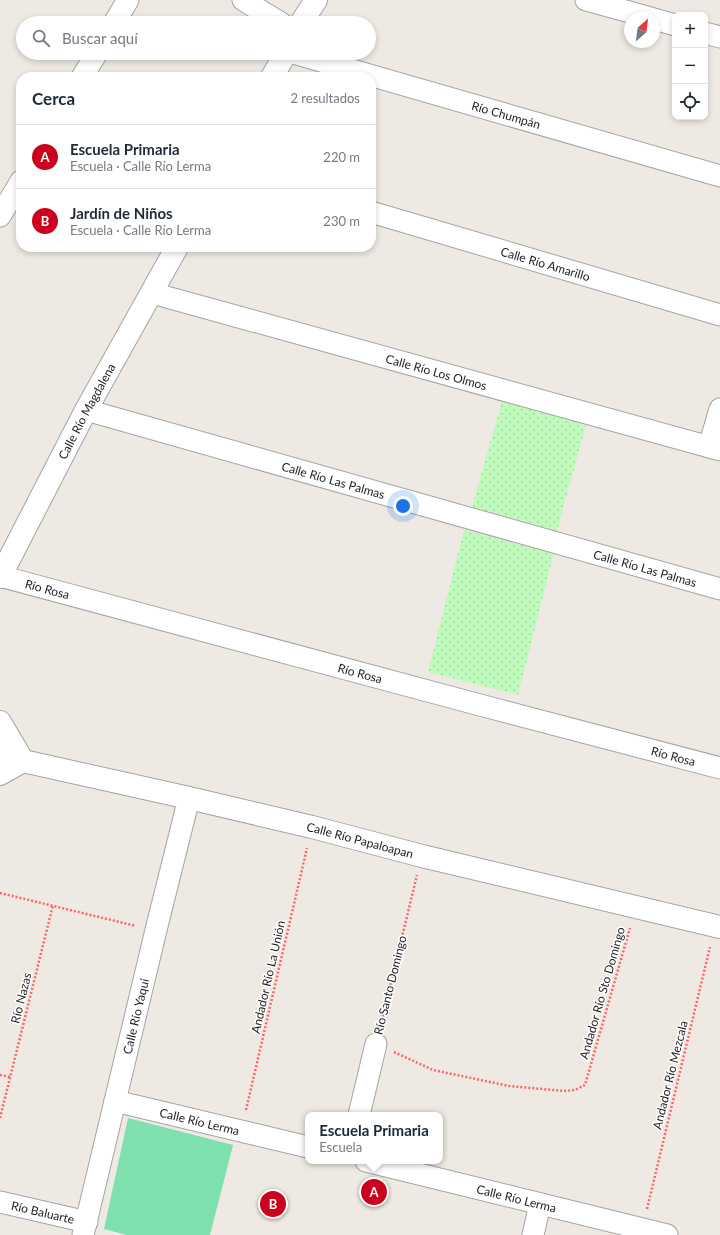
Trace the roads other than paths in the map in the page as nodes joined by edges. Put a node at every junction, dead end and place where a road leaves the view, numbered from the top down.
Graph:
1 (128, 0) edge
2 (243, 0) edge
3 (316, 0) edge
4 (586, 0) edge
5 (629, 12) edge
6 (118, 16) edge
7 (269, 16) edge
8 (306, 16) edge
9 (660, 21) edge
10 (672, 24) edge
11 (708, 34) edge
12 (720, 37) edge
13 (92, 60) edge
14 (282, 60) edge
15 (317, 60) edge
16 (85, 72) edge
17 (275, 72) edge
18 (359, 72) edge
19 (376, 77) edge
20 (720, 176) edge
21 (16, 189) edge
22 (376, 213) edge
23 (0, 216) edge
24 (174, 252) edge
25 (152, 293) junction
26 (720, 315) edge
27 (720, 409) edge
28 (86, 410) junction
29 (715, 449) edge
30 (0, 576) edge
31 (720, 589) edge
32 (0, 722) edge
33 (0, 755) edge
34 (23, 761) junction
35 (720, 768) edge
36 (0, 774) edge
37 (189, 798) junction
38 (718, 927) edge
39 (376, 1044) road end
40 (115, 1101) junction
41 (360, 1112) edge
42 (305, 1146) edge
43 (378, 1164) edge
44 (0, 1202) edge
45 (540, 1204) junction
46 (85, 1229) edge
47 (533, 1235) edge
48 (667, 1235) edge

1 - 6 street
2 - 7 street
3 - 8 street
4 - 5 street
9 - 10 street
11 - 12 street
13 - 16 street
14 - 17 street
15 - 18 street, Río Chumpán
19 - 20 street, Río Chumpán
21 - 23 street
22 - 26 street, Calle Río Amarillo
24 - 25 street, Calle Río Magdalena
25 - 28 street, Calle Río Magdalena
25 - 29 street, Calle Río Los Olmos
27 - 29 street
28 - 30 street, Calle Río Magdalena
28 - 31 street, Calle Río Las Palmas
30 - 35 street, Río Rosa
32 - 34 street
33 - 34 street, Calle Río Papaloapan
34 - 36 street
34 - 37 street, Calle Río Papaloapan
37 - 38 street, Calle Río Papaloapan
37 - 40 street, Calle Río Yaqui
39 - 41 street, Río Santo Domingo
40 - 42 street, Calle Río Lerma
40 - 46 street, Calle Río Yaqui
43 - 45 street, Calle Río Lerma
44 - 46 street, Río Baluarte
45 - 47 street
45 - 48 street, Calle Río Lerma

